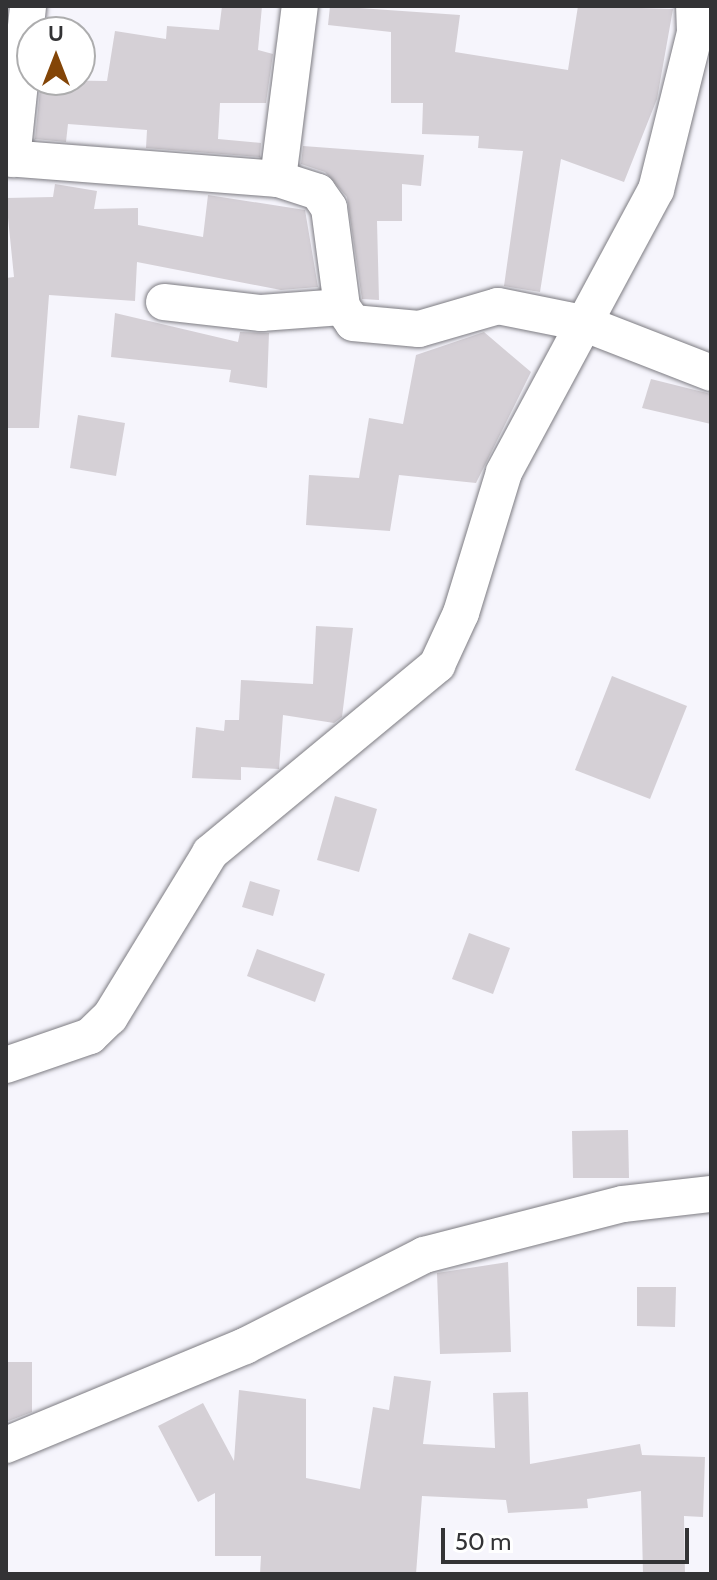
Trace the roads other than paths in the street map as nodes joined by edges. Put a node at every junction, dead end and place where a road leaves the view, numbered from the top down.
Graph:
1 (28, 6) edge
2 (300, 6) edge
3 (694, 6) edge
4 (9, 159) edge
5 (278, 179) junction
6 (164, 302) dead end
7 (342, 307) junction
8 (583, 323) junction
9 (711, 373) edge
10 (6, 1065) edge
11 (711, 1194) edge
12 (6, 1445) edge

1 - 4 street
2 - 5 street
3 - 8 street
4 - 5 street
5 - 7 street
6 - 7 street
7 - 8 street
8 - 9 street
8 - 10 street
11 - 12 street

